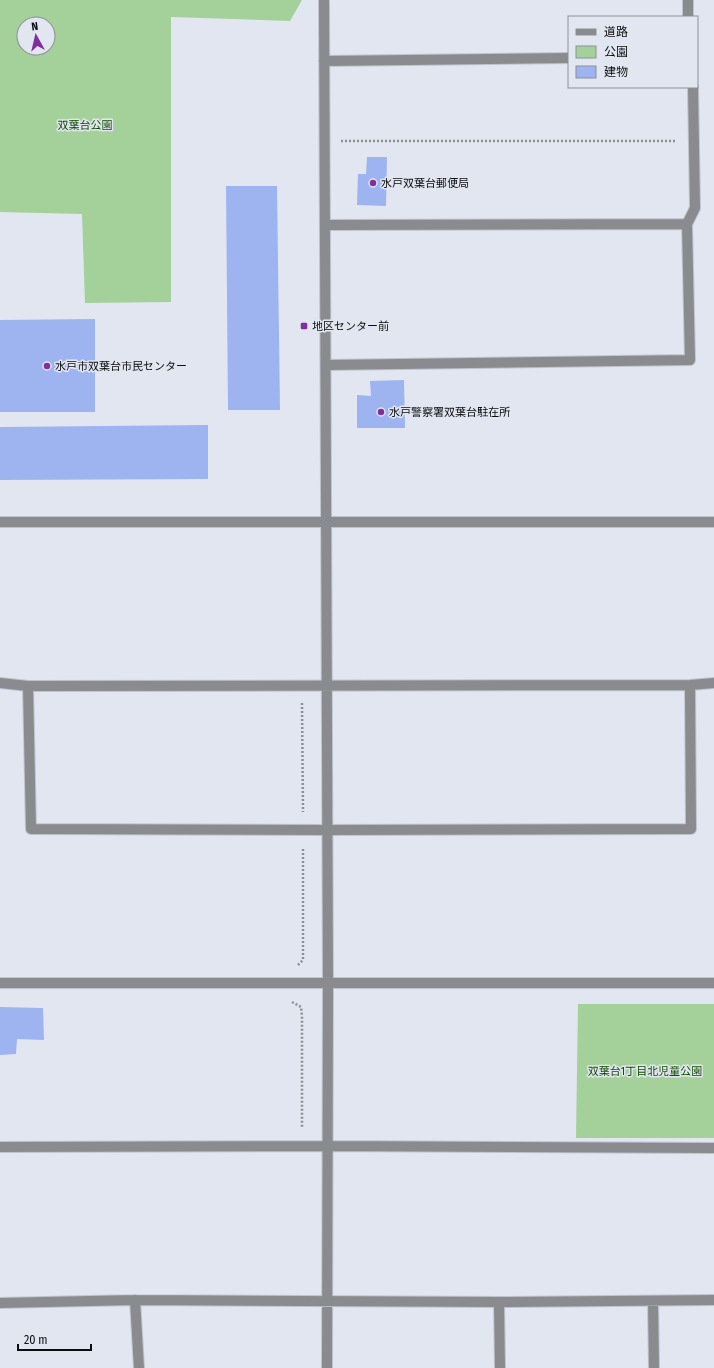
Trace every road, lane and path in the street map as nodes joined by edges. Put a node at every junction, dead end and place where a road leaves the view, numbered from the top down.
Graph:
1 (324, 0) edge
2 (688, 0) edge
3 (688, 16) edge
4 (568, 58) edge
5 (324, 61) junction
6 (694, 88) edge
7 (353, 141) dead end
8 (694, 141) junction
9 (687, 224) junction
10 (326, 225) junction
11 (326, 365) junction
12 (0, 522) edge
13 (714, 522) edge
14 (325, 523) junction
15 (0, 683) edge
16 (714, 683) edge
17 (302, 685) junction
18 (325, 685) junction
19 (690, 685) junction
20 (28, 686) junction
21 (303, 830) junction
22 (326, 830) junction
23 (297, 967) dead end
24 (0, 983) edge
25 (328, 983) junction
26 (714, 983) edge
27 (287, 1002) dead end
28 (302, 1146) junction
29 (327, 1146) junction
30 (0, 1147) edge
31 (714, 1148) edge
32 (135, 1300) junction
33 (714, 1300) edge
34 (653, 1301) junction
35 (326, 1302) junction
36 (500, 1302) junction
37 (0, 1303) edge
38 (139, 1368) edge
39 (327, 1368) edge
40 (500, 1368) edge
41 (654, 1368) edge

1 - 5 street
2 - 3 street
4 - 5 street
5 - 10 street
6 - 8 street
7 - 8 path
8 - 9 street
9 - 10 street
9 - 11 street
10 - 11 street
11 - 14 street
12 - 14 street
13 - 14 street
14 - 18 street
15 - 20 street
16 - 19 street
17 - 18 street
17 - 20 street
17 - 21 path
18 - 19 street
18 - 22 street
19 - 22 street
20 - 21 street
21 - 22 street
21 - 23 path
22 - 25 street
24 - 25 street
25 - 26 street
25 - 29 street
27 - 28 path
28 - 29 street
28 - 30 street
29 - 31 street
29 - 35 street
32 - 35 street
32 - 37 street
32 - 38 street
33 - 34 street
34 - 36 street
34 - 41 street
35 - 36 street
35 - 39 street
36 - 40 street

